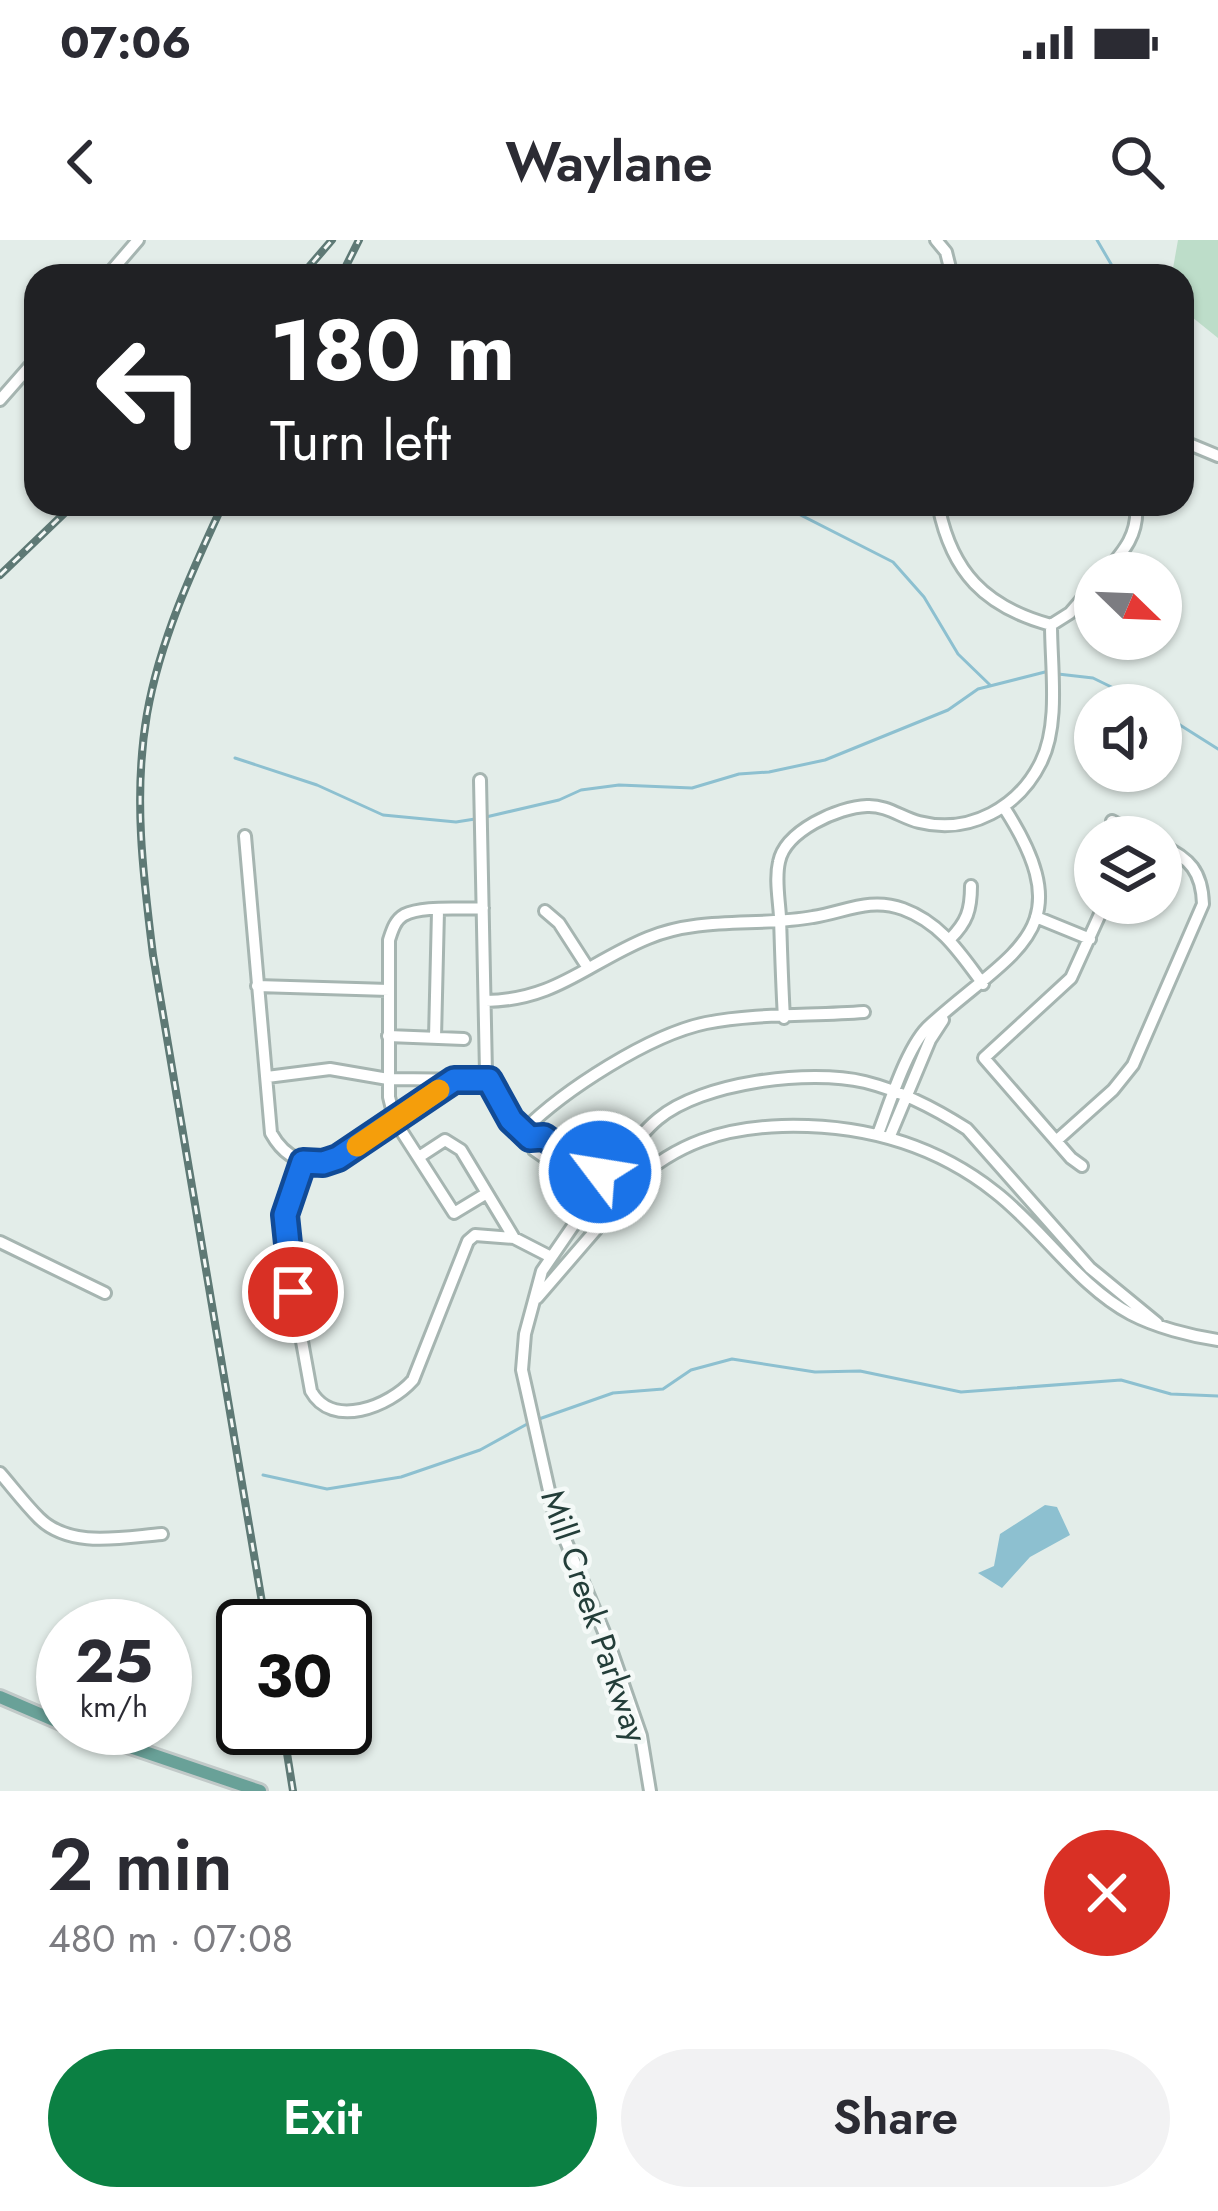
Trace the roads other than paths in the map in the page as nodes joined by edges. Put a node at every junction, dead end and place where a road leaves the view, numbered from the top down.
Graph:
1 (24, 373) edge
2 (0, 400) edge
3 (940, 516) edge
4 (1137, 516) edge
5 (1122, 552) edge
6 (1074, 609) edge
7 (1051, 625) junction
8 (480, 780) dead end
9 (1005, 809) junction
10 (245, 836) dead end
11 (1182, 855) edge
12 (970, 886) dead end
13 (483, 908) junction
14 (544, 910) dead end
15 (438, 911) junction
16 (1036, 917) junction
17 (780, 919) junction
18 (1096, 924) edge
19 (950, 939) junction
20 (1090, 939) junction
21 (588, 968) junction
22 (982, 984) junction
23 (257, 986) junction
24 (388, 990) junction
25 (486, 1001) junction
26 (864, 1012) dead end
27 (784, 1018) junction
28 (388, 1036) junction
29 (435, 1038) junction
30 (464, 1039) dead end
31 (267, 1077) junction
32 (388, 1079) junction
33 (454, 1080) junction
34 (489, 1080) junction
35 (900, 1094) junction
36 (395, 1121) junction
37 (527, 1134) junction
38 (883, 1136) junction
39 (1056, 1141) junction
40 (419, 1156) junction
41 (303, 1162) junction
42 (1082, 1166) dead end
43 (615, 1169) junction
44 (596, 1174) junction
45 (633, 1184) junction
46 (587, 1187) junction
47 (487, 1193) junction
48 (588, 1204) junction
49 (606, 1218) junction
50 (514, 1238) junction
51 (0, 1242) edge
52 (551, 1257) junction
53 (105, 1293) dead end
54 (535, 1300) junction
55 (1157, 1323) junction
56 (1218, 1340) edge
57 (0, 1473) edge
58 (162, 1534) dead end
59 (0, 1697) edge
60 (36, 1712) edge
61 (154, 1755) edge
62 (260, 1791) edge
63 (650, 1791) edge

1 - 2 street
3 - 7 street
4 - 5 street
6 - 7 street
7 - 9 street
8 - 13 street
9 - 16 street
9 - 17 street
10 - 23 street
11 - 39 street
12 - 19 street
13 - 15 street
13 - 25 street
14 - 21 street
15 - 24 street
15 - 29 street
16 - 20 street
16 - 22 street
17 - 19 street
17 - 21 street
17 - 27 street
18 - 20 street
19 - 22 street
20 - 39 street
21 - 25 street
22 - 35 street
23 - 24 street
23 - 31 street
24 - 28 street
25 - 34 street
26 - 27 street
27 - 37 street
28 - 29 street
28 - 32 street
29 - 30 street
31 - 32 street
31 - 41 street
32 - 33 street
32 - 36 street
33 - 34 street
33 - 36 street
34 - 37 street
35 - 38 street
35 - 43 street
35 - 55 street
36 - 40 street
36 - 41 street
37 - 44 street
37 - 46 street
38 - 45 street
38 - 55 street
39 - 42 street
40 - 47 street
40 - 47 street
41 - 50 street
43 - 44 street
43 - 45 street
44 - 46 street
45 - 49 street
46 - 48 street
47 - 50 street
48 - 49 street
48 - 52 street, Mill Creek Parkway
49 - 54 street
50 - 52 street
51 - 53 street
52 - 54 street, Mill Creek Parkway
54 - 63 street, Mill Creek Parkway
55 - 56 street
57 - 58 street
59 - 60 main road
61 - 62 main road

